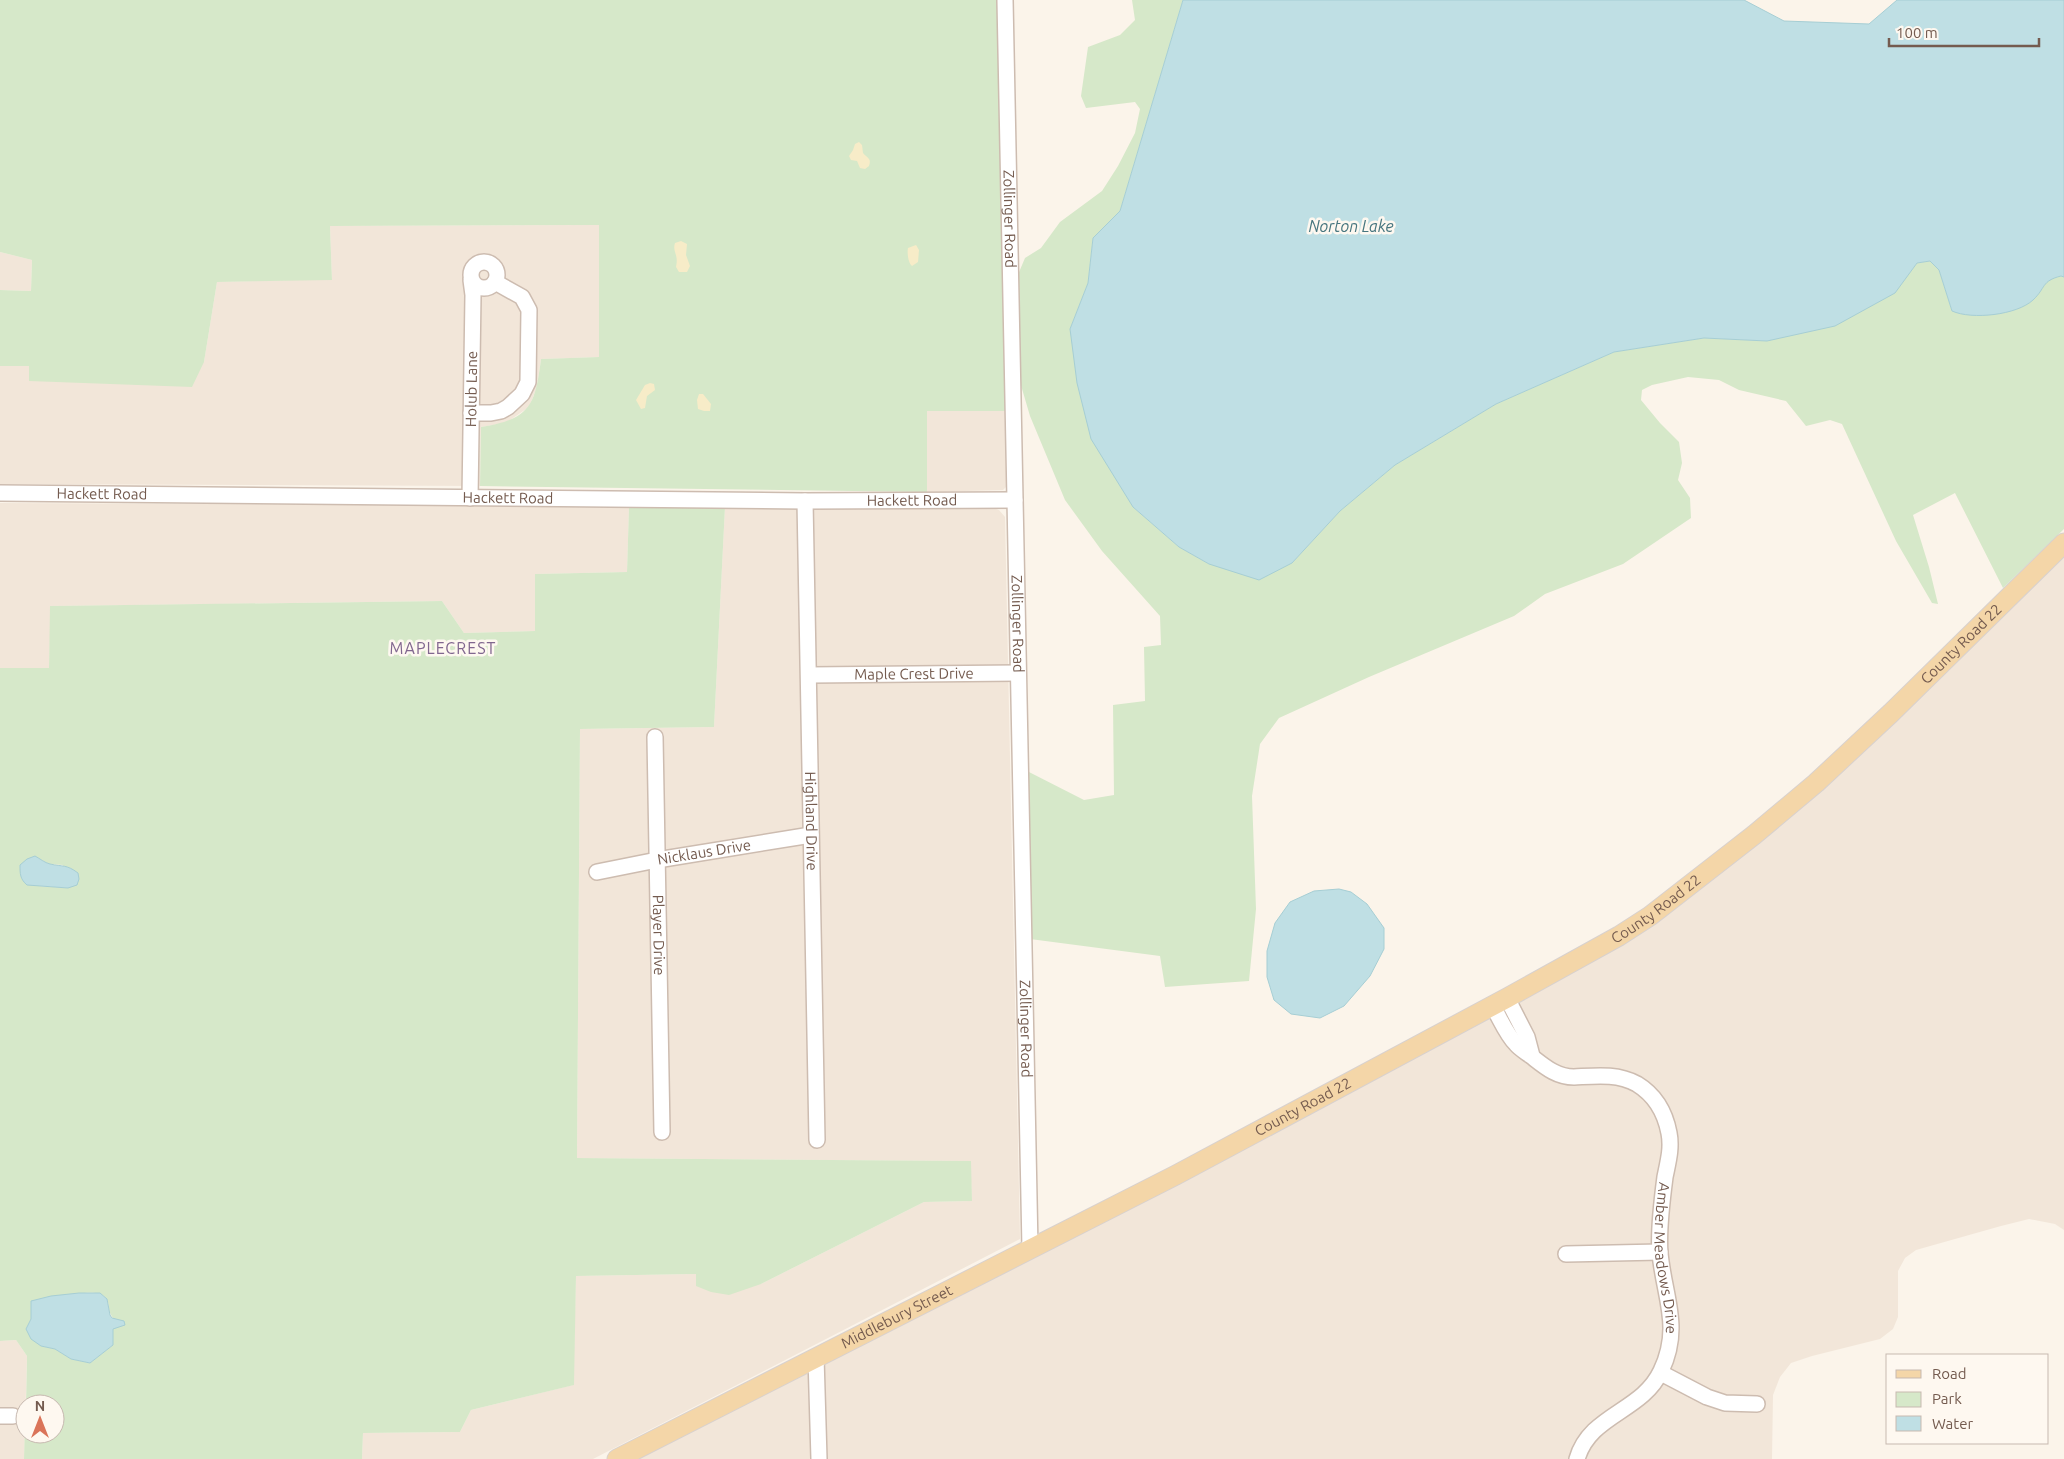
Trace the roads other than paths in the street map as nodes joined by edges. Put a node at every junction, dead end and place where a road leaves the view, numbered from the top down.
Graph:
1 (1005, 0) edge
2 (471, 280) junction
3 (495, 282) junction
4 (471, 413) junction
5 (0, 493) edge
6 (470, 498) junction
7 (1015, 500) junction
8 (805, 501) junction
9 (2064, 543) edge
10 (1018, 673) junction
11 (810, 675) junction
12 (655, 737) dead end
13 (811, 835) junction
14 (657, 860) junction
15 (597, 872) dead end
16 (1499, 1002) junction
17 (662, 1132) dead end
18 (817, 1140) dead end
19 (1176, 1175) joint
20 (1030, 1248) junction
21 (1660, 1252) junction
22 (1566, 1254) dead end
23 (816, 1357) junction
24 (1661, 1373) junction
25 (1757, 1404) dead end
26 (618, 1459) edge
27 (819, 1459) edge
28 (1576, 1459) edge

1 - 7 street, Zollinger Road
2 - 3 street
2 - 3 street
2 - 4 street, Holub Lane
3 - 4 street
4 - 6 street, Holub Lane
5 - 6 street, Hackett Road
6 - 8 street, Hackett Road
7 - 8 street, Hackett Road
7 - 10 street, Zollinger Road
8 - 11 street, Highland Drive
9 - 16 main road, County Road 22
10 - 11 street, Maple Crest Drive
10 - 20 street, Zollinger Road
11 - 13 street, Highland Drive
12 - 14 street, Player Drive
13 - 14 street, Nicklaus Drive
13 - 18 street, Highland Drive
14 - 15 street, Nicklaus Drive
14 - 17 street, Player Drive
16 - 19 main road, County Road 22
16 - 21 street, Amber Meadows Drive
19 - 20 main road, Middlebury Street
20 - 23 main road, Middlebury Street
21 - 22 street
21 - 24 street, Amber Meadows Drive
23 - 26 main road, Middlebury Street
23 - 27 street
24 - 25 street
24 - 28 street, Amber Meadows Drive

